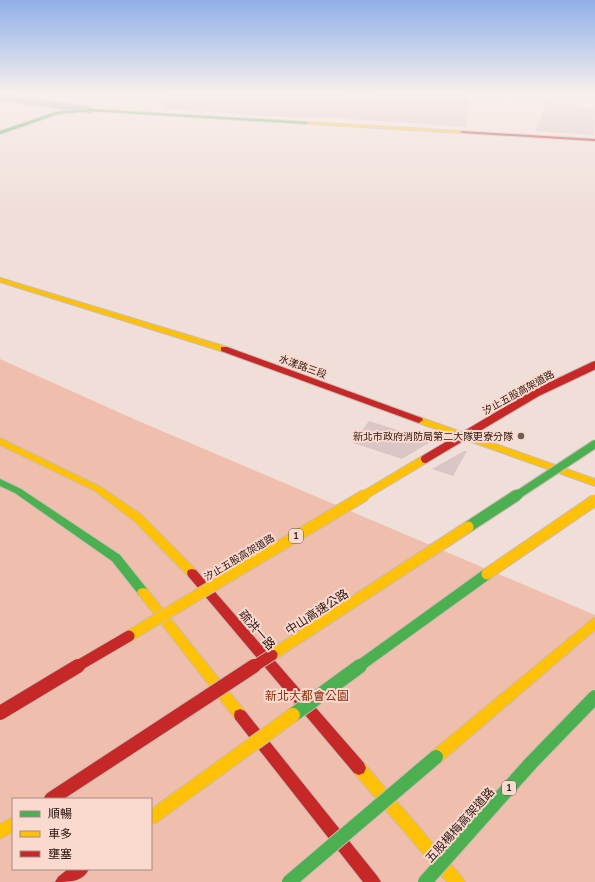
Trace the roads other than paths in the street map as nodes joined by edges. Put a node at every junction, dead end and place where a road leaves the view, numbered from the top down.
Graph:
1 (497, 134) edge
2 (595, 140) edge
3 (0, 280) edge
4 (595, 365) edge
5 (0, 441) edge
6 (595, 444) edge
7 (0, 482) edge
8 (595, 483) edge
9 (595, 500) edge
10 (595, 623) edge
11 (595, 697) edge
12 (0, 713) edge
13 (53, 798) edge
14 (152, 817) edge
15 (12, 825) edge
16 (0, 832) edge
17 (80, 870) edge
18 (63, 882) edge
19 (289, 882) edge
20 (373, 882) edge
21 (425, 882) edge
22 (457, 882) edge

1 - 2 main road
3 - 8 main road, 水漾路三段
4 - 12 main road, 汐止五股高架道路 / 1, bridge
5 - 22 main road, 疏洪一路
6 - 13 main road, 中山高速公路, bridge
7 - 20 main road
9 - 14 main road, bridge
10 - 19 main road, bridge
11 - 21 main road, 五股楊梅高架道路 / 1, bridge
15 - 16 main road
17 - 18 main road

